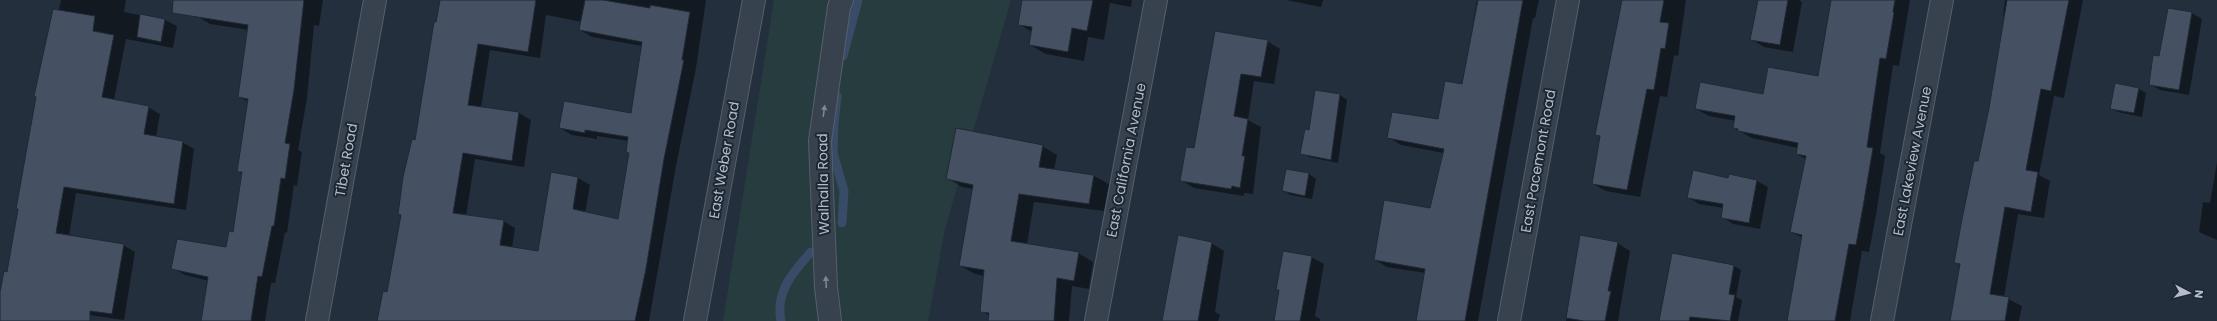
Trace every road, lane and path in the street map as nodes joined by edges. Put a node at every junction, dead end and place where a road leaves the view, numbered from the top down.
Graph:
1 (375, 0) edge
2 (754, 0) edge
3 (842, 0) edge
4 (1156, 0) edge
5 (1568, 0) edge
6 (1942, 0) edge
7 (317, 321) edge
8 (695, 321) edge
9 (830, 321) edge
10 (1096, 321) edge
11 (1509, 321) edge
12 (1882, 321) edge

1 - 7 street, Tibet Road
2 - 8 street, East Weber Road
9 -> 3 street, Walhalla Road
4 - 10 street, East California Avenue
5 - 11 street, East Pacemont Road
6 - 12 street, East Lakeview Avenue

